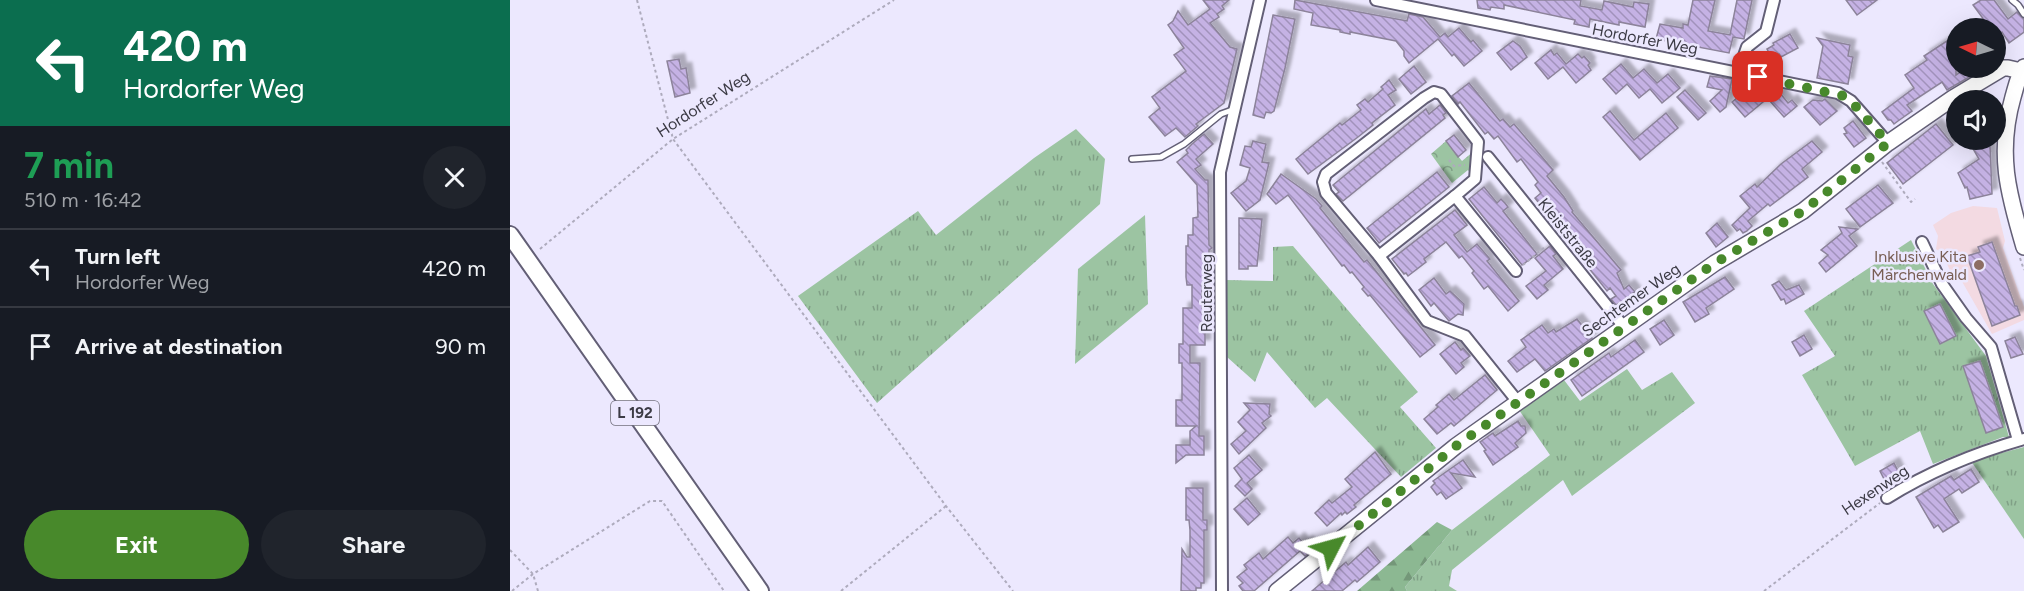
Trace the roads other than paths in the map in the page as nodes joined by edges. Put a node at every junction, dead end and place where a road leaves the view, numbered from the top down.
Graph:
1 (1260, 0) edge
2 (1376, 0) edge
3 (1774, 0) edge
4 (2012, 0) edge
5 (2024, 14) edge
6 (2023, 69) edge
7 (1738, 73) junction
8 (1235, 109) junction
9 (1882, 148) junction
10 (1488, 157) dead end
11 (1132, 159) dead end
12 (1455, 196) junction
13 (510, 235) edge
14 (1922, 242) dead end
15 (2024, 247) edge
16 (1379, 256) junction
17 (1516, 270) road end
18 (1624, 327) junction
19 (1518, 402) junction
20 (2021, 439) edge
21 (1887, 498) road end
22 (760, 591) edge
23 (1222, 591) edge
24 (1277, 591) edge

1 - 8 street, Reuterweg
2 - 7 street, Hordorfer Weg
3 - 7 street
4 - 5 lane
6 - 9 street, Sechtemer Weg
6 - 15 street
7 - 9 street, Hordorfer Weg
8 - 11 lane
8 - 23 street, Reuterweg
9 - 18 street, Sechtemer Weg
10 - 18 street, Kleiststraße
12 - 16 street
12 - 16 street
12 - 17 street
13 - 22 main road, L 192
14 - 20 street, Hexenweg
16 - 19 street
18 - 19 street, Sechtemer Weg
19 - 24 street, Sechtemer Weg
20 - 21 street, Hexenweg

